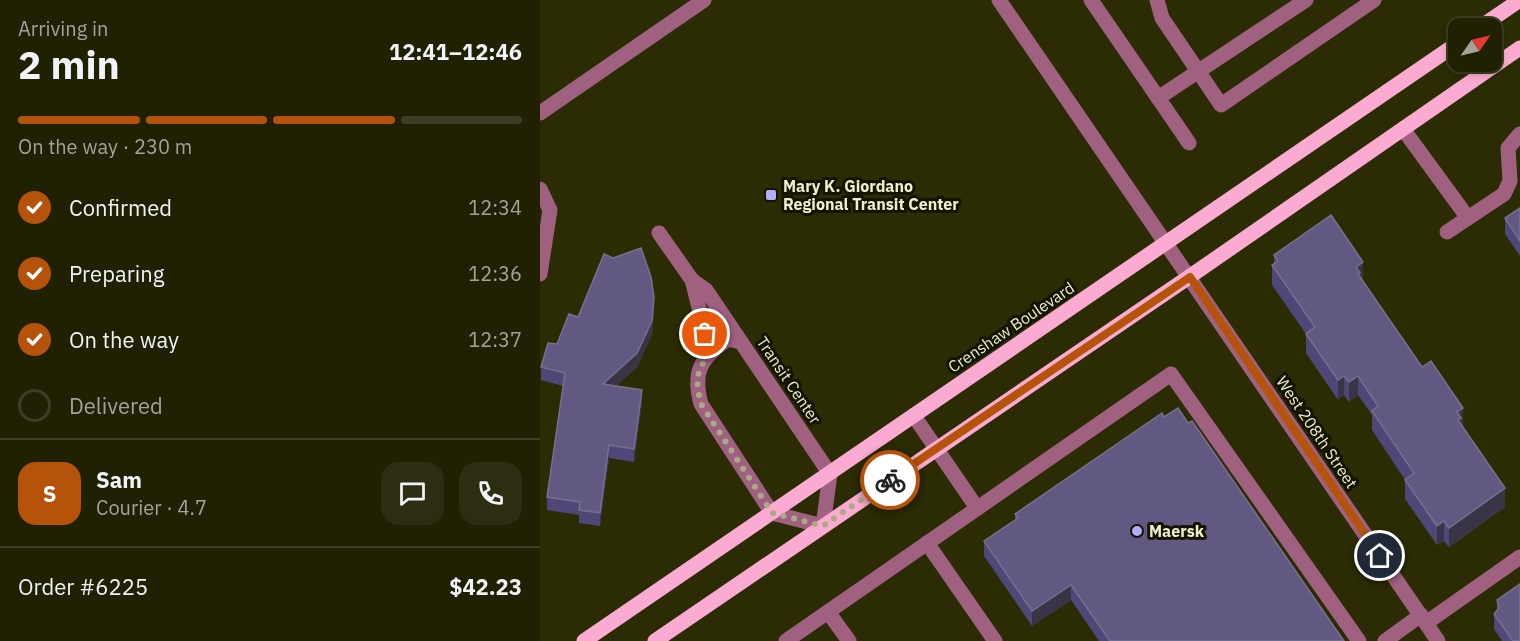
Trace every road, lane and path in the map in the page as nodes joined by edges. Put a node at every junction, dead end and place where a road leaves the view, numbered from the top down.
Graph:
1 (704, 0) edge
2 (999, 0) edge
3 (1091, 0) edge
4 (1157, 0) edge
5 (1306, 0) edge
6 (1374, 0) edge
7 (1520, 0) edge
8 (1494, 18) edge
9 (1520, 48) edge
10 (1448, 50) edge
11 (1198, 71) junction
12 (1158, 98) junction
13 (540, 113) edge
14 (1404, 129) junction
15 (1520, 134) edge
16 (1188, 143) dead end
17 (540, 189) edge
18 (1520, 190) edge
19 (1504, 194) junction
20 (1468, 218) junction
21 (659, 232) dead end
22 (1447, 232) dead end
23 (1166, 243) junction
24 (540, 274) edge
25 (1190, 277) junction
26 (692, 280) junction
27 (741, 342) junction
28 (710, 352) junction
29 (914, 416) junction
30 (936, 449) junction
31 (830, 474) junction
32 (977, 508) junction
33 (772, 513) junction
34 (823, 526) junction
35 (927, 543) junction
36 (1520, 557) edge
37 (828, 612) junction
38 (1423, 619) junction
39 (585, 641) edge
40 (655, 641) edge
41 (786, 641) edge
42 (849, 641) edge
43 (995, 641) edge
44 (1359, 641) edge
45 (1385, 641) edge
46 (1438, 641) edge

1 - 13 street
2 - 23 street, West 208th Street
3 - 12 street
4 - 11 street
5 - 11 street
6 - 11 street
7 - 8 main road
9 - 14 main road
10 - 23 main road, Crenshaw Boulevard
11 - 12 street
12 - 16 street
14 - 20 street
14 - 25 main road
15 - 19 street
17 - 24 street
18 - 19 street
19 - 20 street
20 - 22 street
21 - 26 street
23 - 25 street, West 208th Street
23 - 29 main road, Crenshaw Boulevard
25 - 30 main road
25 - 38 street, West 208th Street
26 - 27 street
26 - 28 street
27 - 28 street, Transit Center
27 - 31 street, Transit Center
28 - 33 street
29 - 30 street
29 - 31 main road, Crenshaw Boulevard
30 - 32 street
30 - 34 main road
31 - 33 main road, Crenshaw Boulevard
31 - 34 street
32 - 35 street
32 - 44 street
33 - 34 street
33 - 39 main road, Crenshaw Boulevard
34 - 40 main road
35 - 37 street
35 - 43 street
36 - 38 street
37 - 41 street
37 - 42 street
38 - 45 street
38 - 46 street, West 208th Street

